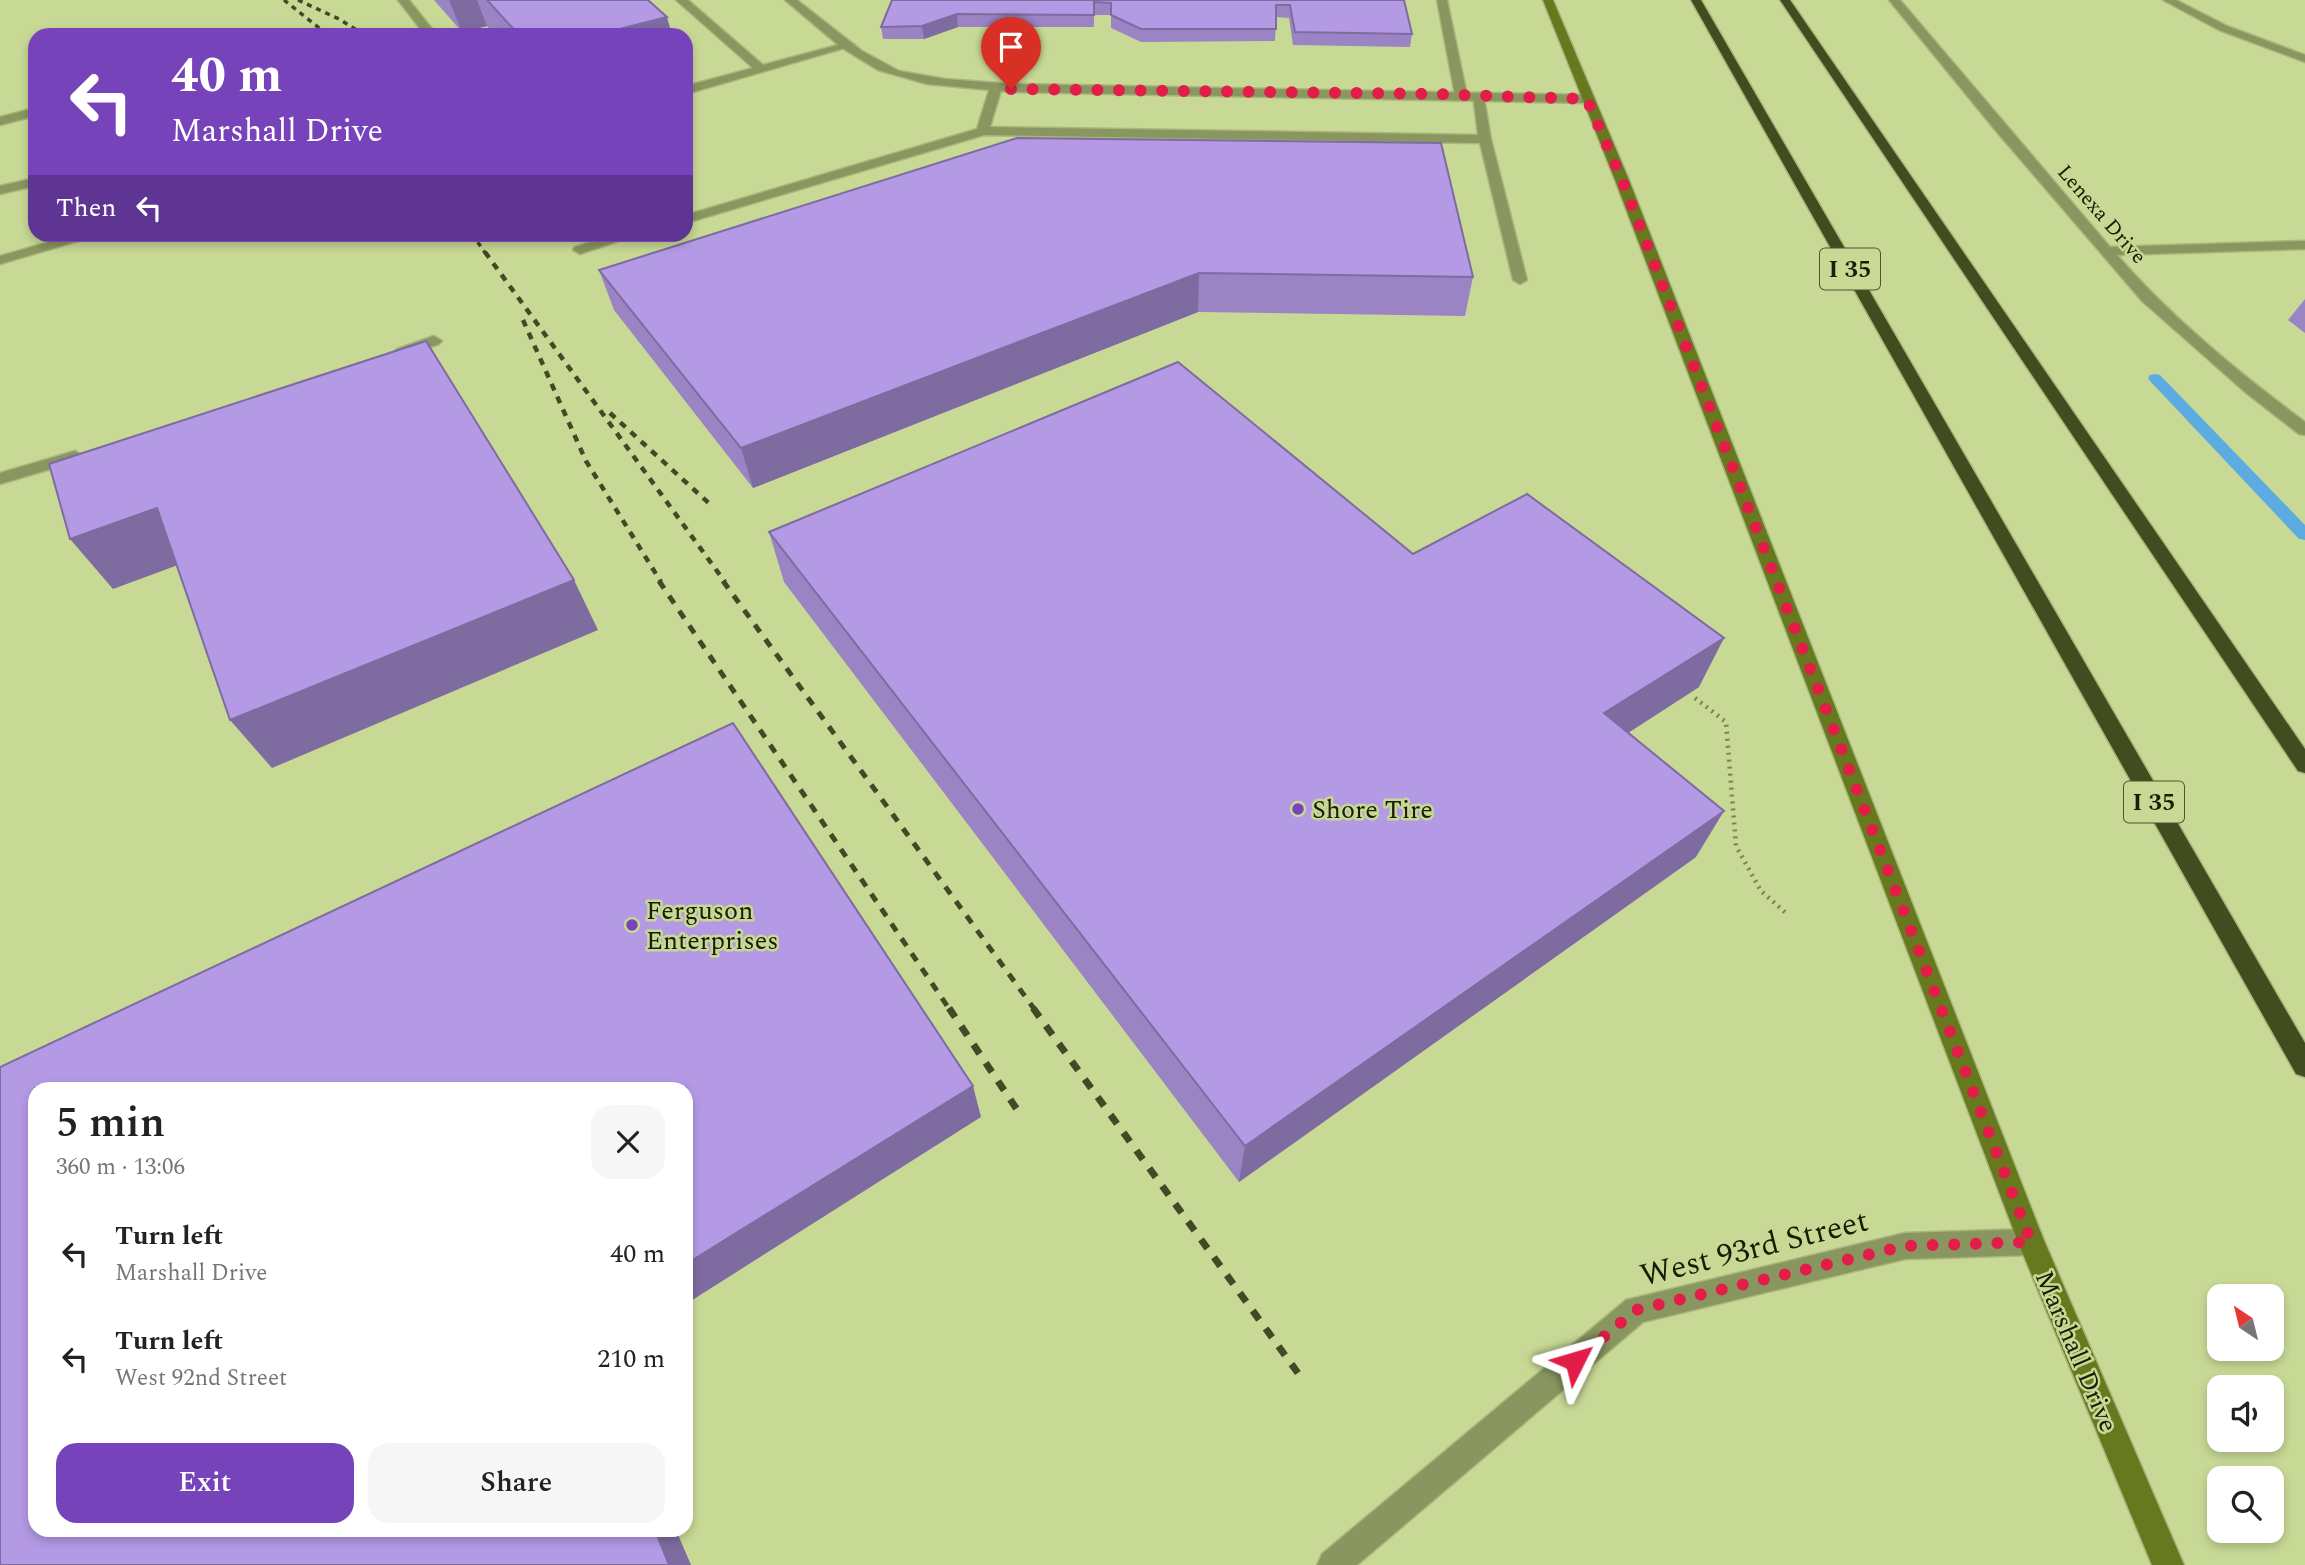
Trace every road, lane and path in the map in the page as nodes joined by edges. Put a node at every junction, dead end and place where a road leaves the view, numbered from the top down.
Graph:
1 (403, 0) edge
2 (681, 0) edge
3 (790, 0) edge
4 (1442, 0) edge
5 (1548, 0) edge
6 (1696, 0) edge
7 (1785, 0) edge
8 (1894, 0) edge
9 (2168, 0) edge
10 (425, 28) edge
11 (849, 45) junction
12 (2305, 59) edge
13 (761, 69) junction
14 (996, 87) junction
15 (693, 88) edge
16 (1461, 95) junction
17 (1479, 95) junction
18 (1587, 99) junction
19 (28, 114) edge
20 (0, 121) edge
21 (983, 131) junction
22 (1485, 139) junction
23 (28, 184) edge
24 (0, 190) edge
25 (693, 217) edge
26 (66, 242) edge
27 (606, 242) edge
28 (2305, 246) edge
29 (580, 250) dead end
30 (2106, 251) junction
31 (0, 260) edge
32 (1520, 280) dead end
33 (434, 341) dead end
34 (382, 358) edge
35 (2305, 430) edge
36 (92, 450) edge
37 (0, 480) edge
38 (1695, 698) edge
39 (2305, 765) edge
40 (1787, 914) dead end
41 (2305, 1066) edge
42 (2031, 1242) junction
43 (1333, 1565) edge
44 (2168, 1565) edge

1 - 10 street
2 - 13 street
3 - 11 street
4 - 16 street
5 - 18 street, Marshall Drive
6 - 41 highway, I 35
7 - 39 highway
8 - 30 street, Lenexa Drive
9 - 12 street
11 - 13 street
11 - 14 street
13 - 15 street
14 - 16 street
14 - 21 street
16 - 17 street
17 - 18 street
17 - 22 street
18 - 42 street, Marshall Drive
19 - 20 street
21 - 22 street
21 - 25 street
22 - 32 street
23 - 24 street
26 - 31 street
27 - 29 street
28 - 30 street
30 - 35 street, Lenexa Drive
33 - 34 street
36 - 37 street
38 - 40 path
42 - 43 street, West 93rd Street
42 - 44 street, Marshall Drive

